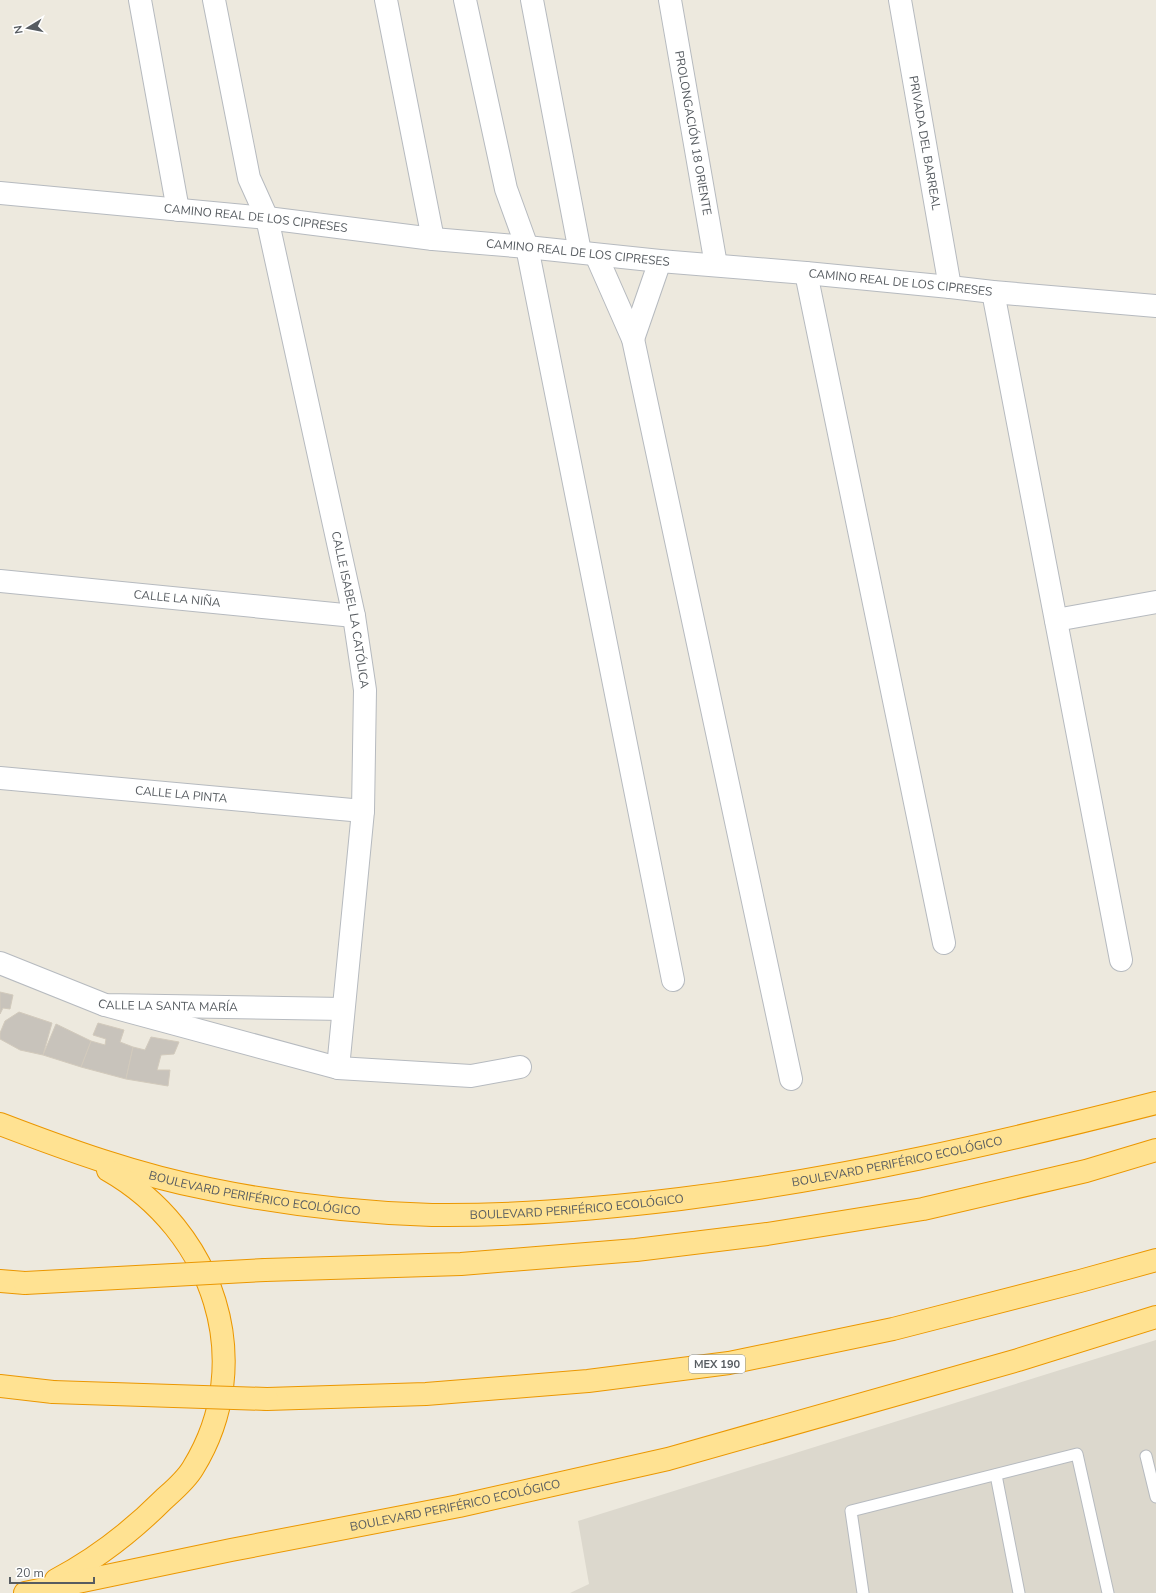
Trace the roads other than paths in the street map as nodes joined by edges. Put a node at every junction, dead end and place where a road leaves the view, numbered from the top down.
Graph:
1 (140, 0) edge
2 (214, 0) edge
3 (386, 0) edge
4 (465, 0) edge
5 (532, 0) edge
6 (670, 0) edge
7 (900, 0) edge
8 (0, 193) edge
9 (178, 210) junction
10 (267, 218) junction
11 (433, 240) junction
12 (527, 247) junction
13 (588, 254) junction
14 (660, 261) junction
15 (716, 265) junction
16 (806, 273) junction
17 (950, 287) junction
18 (993, 292) junction
19 (1156, 306) edge
20 (633, 339) junction
21 (0, 581) edge
22 (1156, 602) edge
23 (354, 616) junction
24 (1056, 620) junction
25 (0, 778) edge
26 (362, 811) junction
27 (944, 943) dead end
28 (1121, 960) dead end
29 (0, 963) edge
30 (673, 980) dead end
31 (105, 1005) junction
32 (343, 1009) junction
33 (520, 1067) dead end
34 (338, 1068) junction
35 (791, 1080) dead end
36 (1156, 1103) edge
37 (0, 1124) edge
38 (1156, 1150) edge
39 (75, 1153) junction
40 (1156, 1260) edge
41 (0, 1281) edge
42 (1156, 1317) edge
43 (0, 1386) edge
44 (1146, 1456) dead end
45 (996, 1475) junction
46 (1156, 1497) edge
47 (30, 1592) edge
48 (863, 1593) edge
49 (1019, 1593) edge
50 (1108, 1593) edge

1 - 9 street
2 - 10 street, CALLE ISABEL LA CATÓLICA
3 - 11 street
4 - 12 street
5 - 13 street
6 - 15 street, PROLONGACIÓN 18 ORIENTE
7 - 17 street, PRIVADA DEL BARREAL
8 - 9 street, CAMINO REAL DE LOS CIPRESES
9 - 10 street, CAMINO REAL DE LOS CIPRESES
10 - 11 street, CAMINO REAL DE LOS CIPRESES
10 - 23 street, CALLE ISABEL LA CATÓLICA
11 - 12 street, CAMINO REAL DE LOS CIPRESES
12 - 13 street, CAMINO REAL DE LOS CIPRESES
12 - 30 street
13 - 14 street, CAMINO REAL DE LOS CIPRESES
13 - 20 street
14 - 15 street, CAMINO REAL DE LOS CIPRESES
14 - 20 street
15 - 16 street, CAMINO REAL DE LOS CIPRESES
16 - 17 street, CAMINO REAL DE LOS CIPRESES
16 - 27 street
17 - 18 street, CAMINO REAL DE LOS CIPRESES
18 - 19 street, CAMINO REAL DE LOS CIPRESES
18 - 24 street
20 - 35 street
21 - 23 street, CALLE LA NIÑA
22 - 24 street
23 - 26 street, CALLE ISABEL LA CATÓLICA
24 - 28 street
25 - 26 street, CALLE LA PINTA
26 - 32 street, CALLE ISABEL LA CATÓLICA
29 - 31 street, CALLE LA SANTA MARÍA
31 - 32 street, CALLE LA SANTA MARÍA
31 - 34 street
32 - 34 street, CALLE ISABEL LA CATÓLICA
33 - 34 street
36 - 39 highway, BOULEVARD PERIFÉRICO ECOLÓGICO
37 - 39 highway, BOULEVARD PERIFÉRICO ECOLÓGICO
38 - 41 highway, bridge
39 - 47 highway
40 - 43 highway, MEX 190, bridge
42 - 47 highway, BOULEVARD PERIFÉRICO ECOLÓGICO
44 - 46 lane
45 - 48 lane
45 - 49 lane
45 - 50 lane

